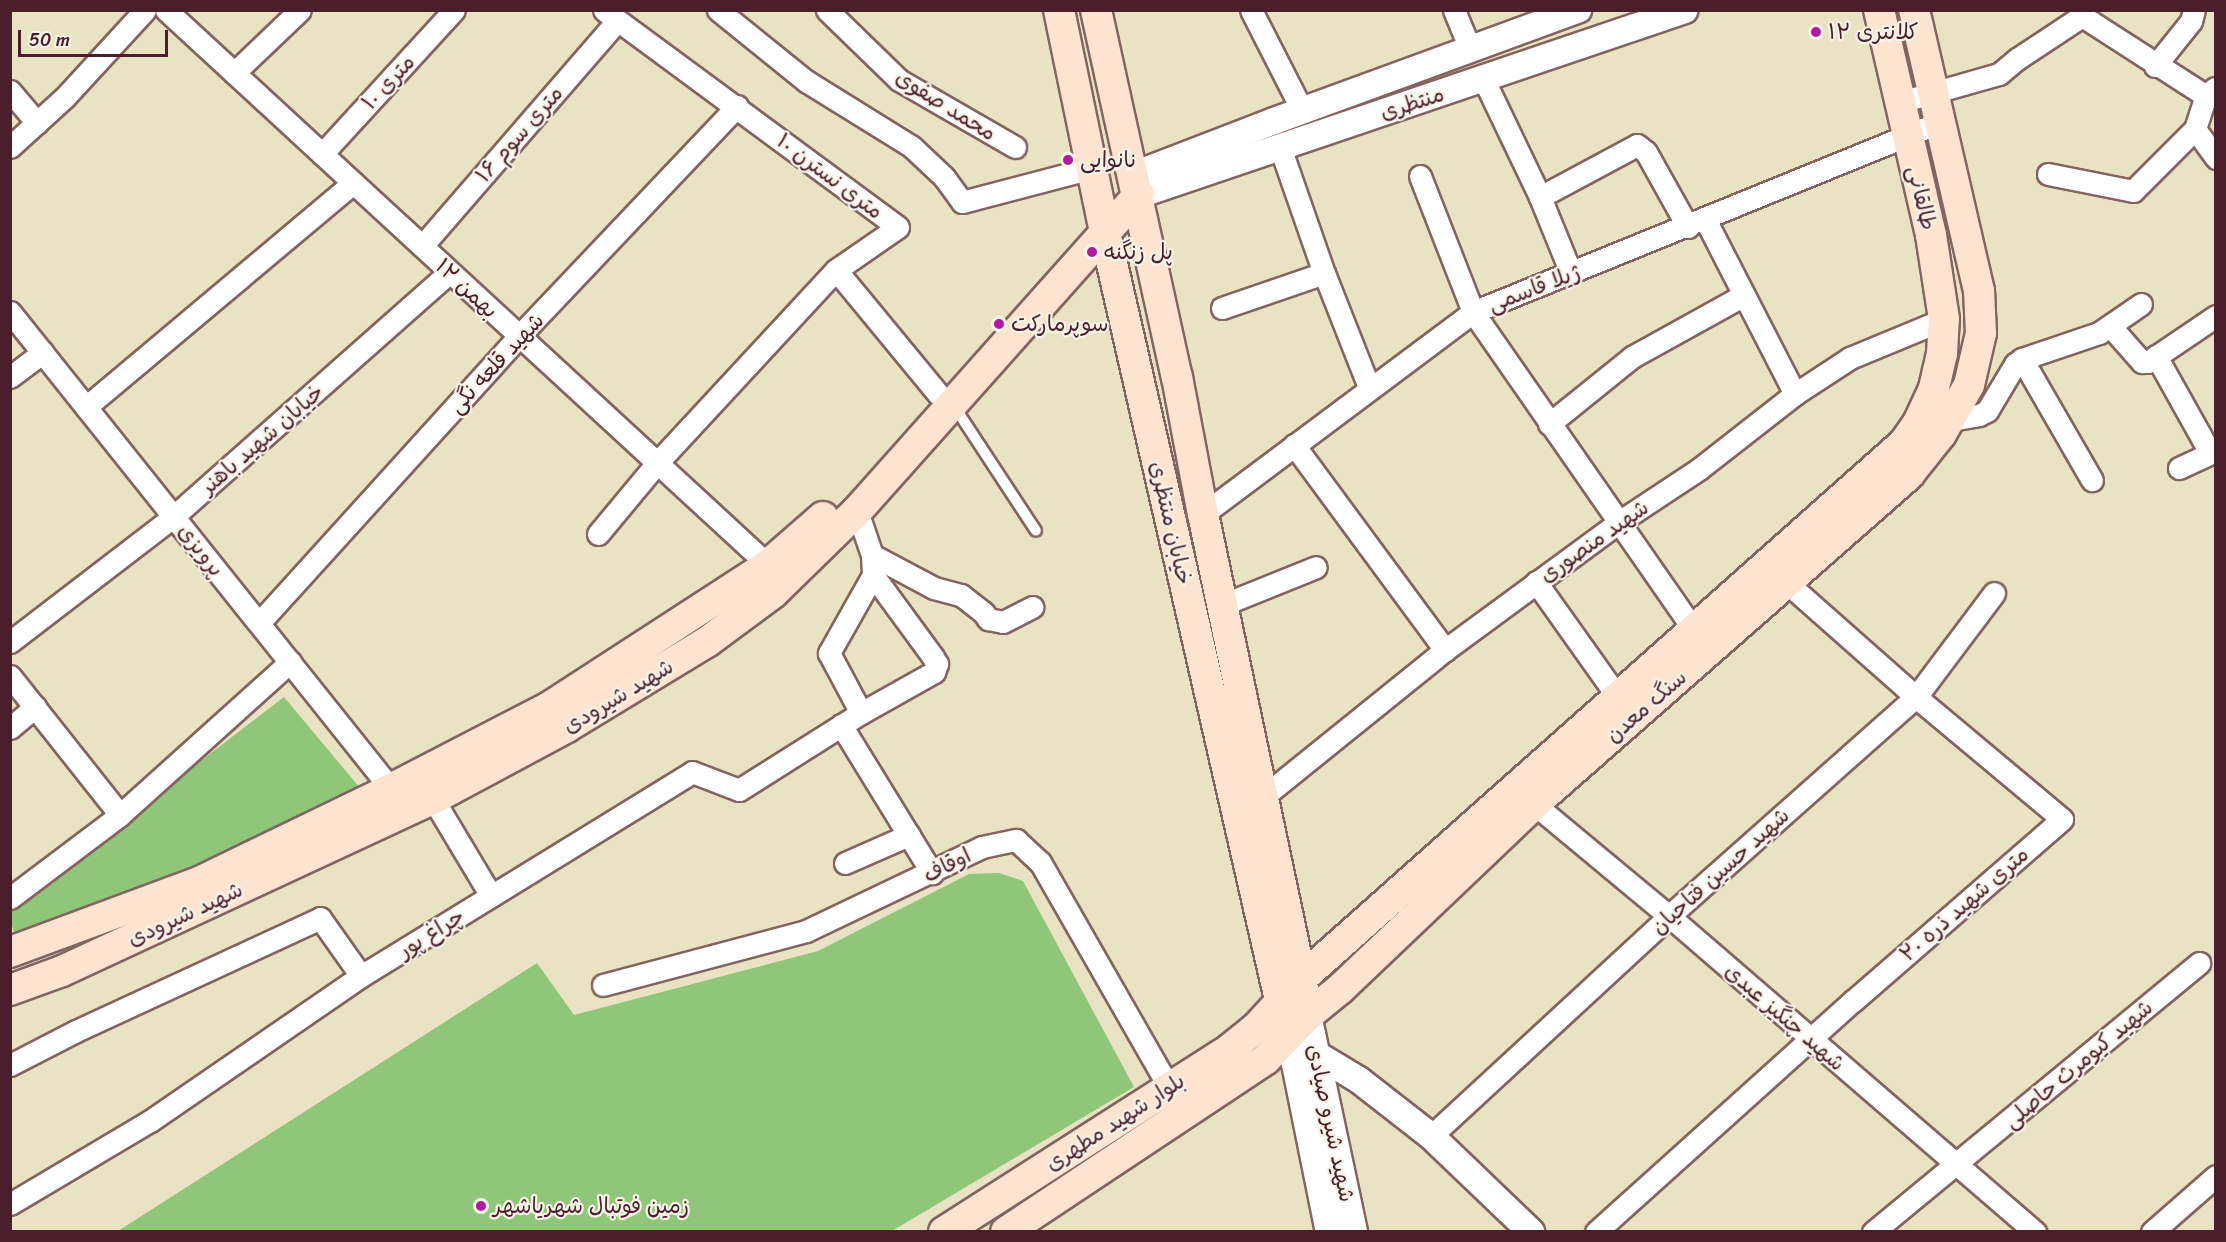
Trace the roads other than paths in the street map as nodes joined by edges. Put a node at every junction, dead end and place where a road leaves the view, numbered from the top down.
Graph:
1 (145, 10) edge
2 (166, 10) edge
3 (300, 10) edge
4 (454, 10) edge
5 (718, 10) edge
6 (827, 10) edge
7 (1059, 10) edge
8 (1096, 10) edge
9 (1251, 10) edge
10 (1454, 10) edge
11 (1578, 10) edge
12 (1685, 10) edge
13 (1879, 10) edge
14 (1914, 10) edge
15 (2194, 10) edge
16 (610, 16) edge
17 (1470, 50) junction
18 (2155, 66) junction
19 (234, 74) junction
20 (1484, 80) junction
21 (10, 91) edge
22 (2211, 92) edge
23 (1931, 93) junction
24 (1900, 102) junction
25 (737, 106) junction
26 (1302, 110) junction
27 (37, 123) junction
28 (1938, 123) junction
29 (2195, 129) junction
30 (1908, 134) junction
31 (10, 147) edge
32 (1015, 147) dead end
33 (1280, 147) junction
34 (322, 154) junction
35 (2216, 158) edge
36 (1092, 168) junction
37 (2048, 174) dead end
38 (1420, 176) dead end
39 (353, 183) junction
40 (1136, 185) junction
41 (1540, 197) junction
42 (1696, 223) junction
43 (1103, 224) junction
44 (422, 246) junction
45 (836, 270) junction
46 (450, 272) junction
47 (1324, 273) junction
48 (1571, 273) junction
49 (1744, 295) junction
50 (2141, 304) dead end
51 (1222, 308) dead end
52 (10, 312) edge
53 (1473, 312) junction
54 (2216, 316) edge
55 (1944, 319) junction
56 (2111, 327) junction
57 (519, 336) junction
58 (42, 352) junction
59 (2156, 356) junction
60 (2022, 359) junction
61 (10, 377) edge
62 (1969, 385) joint
63 (1369, 387) junction
64 (1934, 388) joint
65 (1795, 394) junction
66 (946, 400) junction
67 (86, 406) junction
68 (1951, 420) junction
69 (1549, 424) junction
70 (1293, 445) junction
71 (657, 464) junction
72 (2179, 468) dead end
73 (2092, 480) dead end
74 (857, 511) junction
75 (1203, 514) junction
76 (174, 516) junction
77 (1619, 522) junction
78 (1036, 531) dead end
79 (598, 534) dead end
80 (768, 565) junction
81 (872, 565) junction
82 (1316, 567) dead end
83 (1536, 582) junction
84 (1787, 583) junction
85 (1994, 594) dead end
86 (1222, 605) junction
87 (1032, 607) dead end
88 (259, 623) junction
89 (1693, 628) junction
90 (10, 642) edge
91 (1445, 650) junction
92 (290, 662) junction
93 (10, 676) edge
94 (1617, 696) junction
95 (1916, 697) junction
96 (35, 707) junction
97 (861, 713) junction
98 (841, 725) junction
99 (10, 728) edge
100 (391, 789) junction
101 (1264, 796) junction
102 (433, 799) junction
103 (1534, 804) junction
104 (120, 815) junction
105 (909, 835) junction
106 (845, 863) dead end
107 (932, 873) junction
108 (491, 896) junction
109 (10, 898) edge
110 (1669, 916) junction
111 (10, 952) edge
112 (2199, 963) dead end
113 (361, 976) junction
114 (1301, 979) junction
115 (603, 985) dead end
116 (10, 990) edge
117 (1279, 1004) junction
118 (1811, 1039) junction
119 (1302, 1041) junction
120 (10, 1065) edge
121 (1169, 1087) junction
122 (1431, 1136) junction
123 (1956, 1165) junction
124 (2216, 1176) edge
125 (10, 1204) edge
126 (991, 1218) edge
127 (944, 1232) edge
128 (1006, 1232) edge
129 (1329, 1232) edge
130 (1354, 1232) edge
131 (1531, 1232) edge
132 (1596, 1232) edge
133 (1874, 1232) edge
134 (2035, 1232) edge
135 (2152, 1232) edge

1 - 27 street
2 - 19 street, ۱۲ بهمن
3 - 19 street
4 - 34 street, ۱۰ متری
5 - 36 street
6 - 32 street, محمد صفوی
7 - 36 main road, خیابان منتظری
8 - 40 main road, خیابان منتظری
9 - 26 street
10 - 17 street
11 - 17 street, منتظری
12 - 20 street, منتظری
13 - 24 main road, طالقانی
14 - 23 main road, طالقانی
15 - 18 street
16 - 25 street, ۱۰ متری نسترن
16 - 44 street, ۱۶ متری سوم
17 - 26 street, منتظری
18 - 22 street
18 - 23 street
19 - 34 street, ۱۲ بهمن
20 - 33 street, منتظری
20 - 41 street
21 - 27 street
22 - 29 street
23 - 24 street
23 - 28 main road, طالقانی
24 - 30 main road, طالقانی
25 - 45 street, ۱۰ متری نسترن
25 - 57 street, شهید قلعه نگی
26 - 40 street, منتظری
27 - 31 street
28 - 30 street, ژیلا قاسمی
28 - 62 main road, طالقانی
29 - 35 street
29 - 37 street
30 - 42 street, ژیلا قاسمی
30 - 55 main road, طالقانی
33 - 40 street, منتظری
33 - 47 street
34 - 39 street, ۱۲ بهمن
36 - 43 main road, خیابان منتظری
38 - 53 street
39 - 44 street, ۱۲ بهمن
39 - 67 street
40 - 43 main road, شهید شیرودی
40 - 75 main road, خیابان منتظری
41 - 42 street
41 - 48 street
42 - 48 street, ژیلا قاسمی
42 - 49 street
43 - 66 main road, شهید شیرودی
43 - 117 main road, خیابان منتظری
44 - 46 street, ۱۲ بهمن
45 - 66 street
45 - 71 street, ۱۰ متری نسترن
46 - 57 street, ۱۲ بهمن
46 - 76 street, خیابان شهید باهنر
47 - 51 street
47 - 63 street
48 - 53 street, ژیلا قاسمی
49 - 65 street
49 - 69 street
50 - 56 street
52 - 58 street, پرویزی
53 - 63 street, ژیلا قاسمی
53 - 69 street
54 - 59 street
55 - 64 main road, طالقانی
55 - 65 street, شهید منصوری
56 - 59 street
56 - 60 street
57 - 71 street, ۱۲ بهمن
57 - 88 street, شهید قلعه نگی
58 - 61 street
58 - 67 street, پرویزی
59 - 72 street
60 - 68 street
60 - 73 street
62 - 68 main road, سنگ معدن
63 - 70 street, ژیلا قاسمی
64 - 89 main road, سنگ معدن
65 - 77 street, شهید منصوری
66 - 74 main road, شهید شیرودی
66 - 78 lane
66 - 80 main road, شهید شیرودی
67 - 76 street, پرویزی
68 - 84 main road, سنگ معدن
69 - 77 street
70 - 75 street, ژیلا قاسمی
70 - 91 street
71 - 79 street, ۱۰ متری نسترن
71 - 80 street, ۱۲ بهمن
74 - 81 street
74 - 102 main road, شهید شیرودی
75 - 86 main road, خیابان منتظری
76 - 88 street, پرویزی
76 - 90 street, خیابان شهید باهنر
77 - 83 street, شهید منصوری
77 - 89 street
80 - 100 main road, شهید شیرودی
81 - 87 street
81 - 97 street
81 - 97 street, چراغ پور
82 - 86 street
83 - 91 street, شهید منصوری
83 - 94 street
84 - 95 street, ۲۰ متری شهید ذره
84 - 103 main road, سنگ معدن
85 - 95 street, شهید حسین فتاحیان
86 - 101 main road, خیابان منتظری
88 - 92 street, پرویزی
89 - 94 main road, سنگ معدن
91 - 101 street, شهید منصوری
92 - 100 street, پرویزی
92 - 104 street
93 - 96 street
94 - 114 main road, سنگ معدن
95 - 110 street, شهید حسین فتاحیان
95 - 118 street, ۲۰ متری شهید ذره
96 - 99 street
96 - 104 street
97 - 98 street, چراغ پور
98 - 105 street
98 - 108 street, چراغ پور
100 - 111 main road, شهید شیرودی
101 - 114 main road, خیابان منتظری
102 - 108 street
102 - 116 main road, شهید شیرودی
103 - 110 street, شهید چنگیز عبدی
103 - 119 main road, سنگ معدن
104 - 109 street
105 - 106 street
105 - 107 street
107 - 115 street, اوقاف
107 - 121 street, اوقاف
108 - 113 street, چراغ پور
110 - 118 street, شهید چنگیز عبدی
110 - 122 street, شهید حسین فتاحیان
112 - 123 street, شهید کیومرث حاصلی
113 - 120 street
113 - 125 street, چراغ پور
114 - 117 main road, سنگ معدن
114 - 119 main road, خیابان منتظری
117 - 119 main road, خیابان منتظری
117 - 121 main road, بلوار شهید مطهری
118 - 123 street, شهید چنگیز عبدی
118 - 132 street, ۲۰ متری شهید ذره
119 - 122 street
119 - 128 main road, بلوار شهید مطهری
119 - 129 street, شهید شیرو صیادی
119 - 130 street, شهید شیرو صیادی
121 - 126 main road, بلوار شهید مطهری
122 - 131 street
123 - 133 street, شهید کیومرث حاصلی
123 - 134 street, شهید چنگیز عبدی
124 - 135 street
126 - 127 main road, بلوار شهید مطهری

